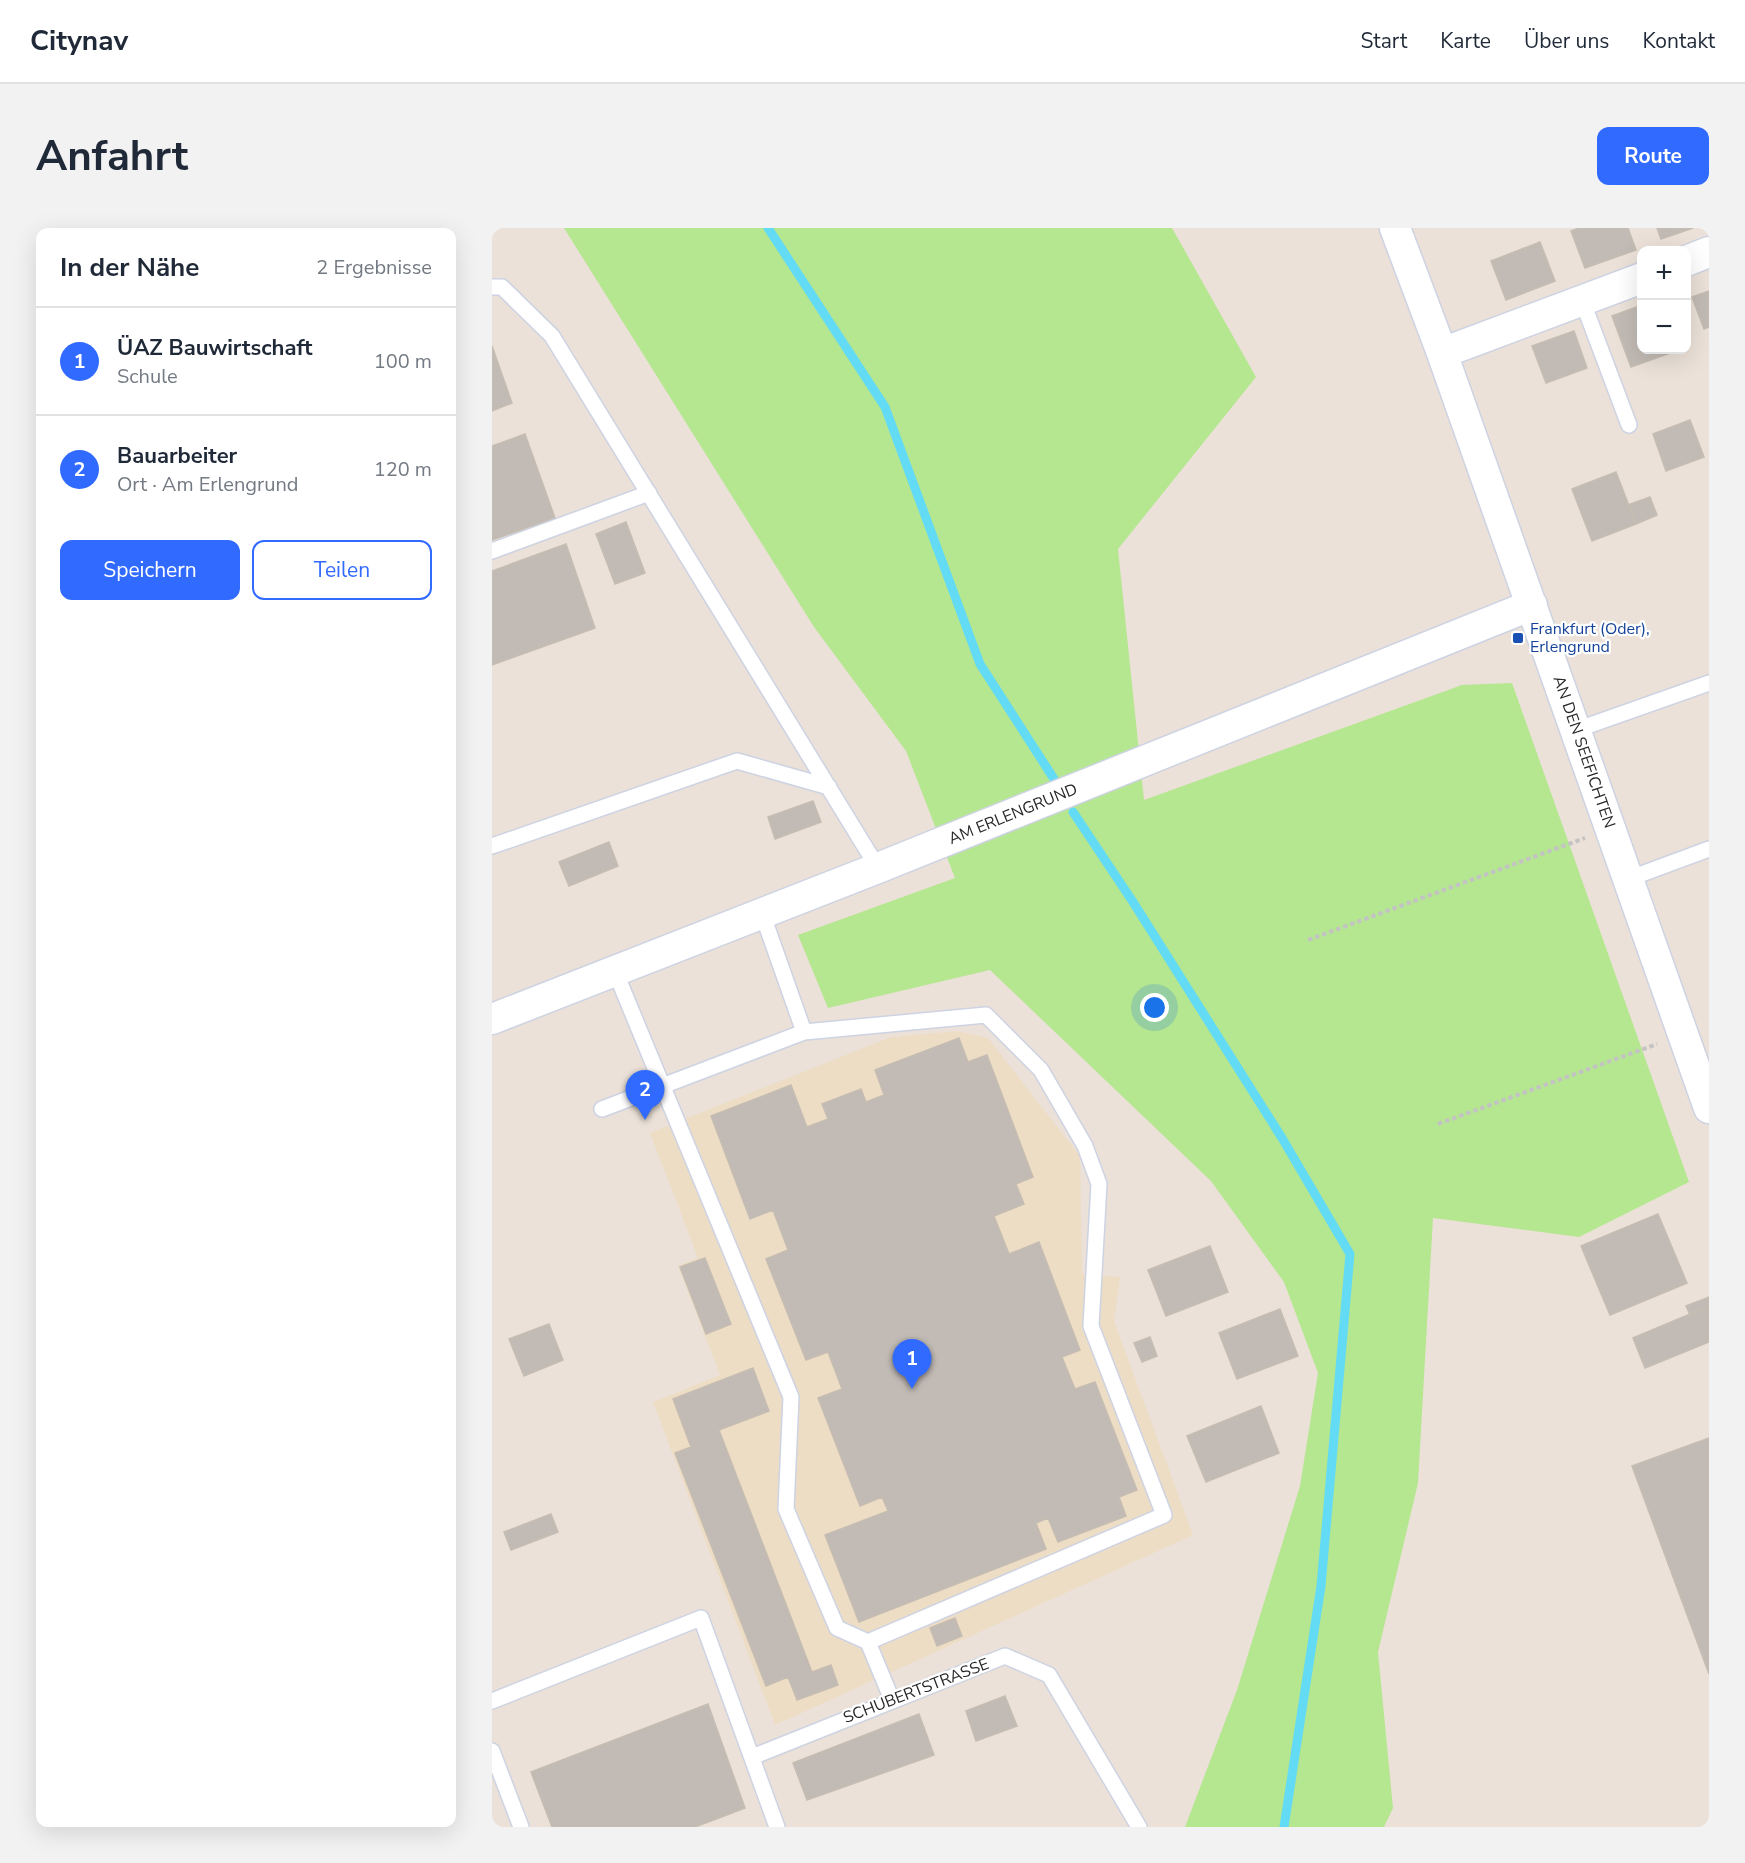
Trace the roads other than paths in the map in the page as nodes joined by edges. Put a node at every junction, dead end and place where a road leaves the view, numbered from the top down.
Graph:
1 (1395, 228) edge
2 (1709, 252) edge
3 (1691, 259) edge
4 (1637, 279) edge
5 (492, 287) edge
6 (1582, 300) junction
7 (1442, 353) junction
8 (1629, 425) dead end
9 (649, 493) junction
10 (492, 551) edge
11 (1532, 605) junction
12 (1709, 683) edge
13 (1576, 730) junction
14 (829, 787) junction
15 (492, 846) edge
16 (1709, 849) edge
17 (878, 868) junction
18 (1628, 879) junction
19 (762, 913) junction
20 (615, 971) junction
21 (492, 1019) edge
22 (804, 1032) junction
23 (663, 1086) junction
24 (1709, 1108) edge
25 (602, 1109) dead end
26 (868, 1642) junction
27 (892, 1700) junction
28 (492, 1701) edge
29 (492, 1751) edge
30 (752, 1756) junction
31 (521, 1827) edge
32 (777, 1827) edge
33 (1139, 1827) edge

1 - 7 street, AN DEN SEEFICHTEN
2 - 3 street
4 - 6 street
5 - 9 lane
6 - 7 street
6 - 8 lane
7 - 11 street, AN DEN SEEFICHTEN
9 - 10 lane
9 - 14 lane
11 - 13 street, AN DEN SEEFICHTEN
11 - 17 street, AM ERLENGRUND
12 - 13 lane
13 - 18 street, AN DEN SEEFICHTEN
14 - 15 lane
14 - 17 lane
16 - 18 lane
17 - 19 street, AM ERLENGRUND
18 - 24 street, AN DEN SEEFICHTEN
19 - 20 street, AM ERLENGRUND
19 - 22 lane
20 - 21 street, AM ERLENGRUND
20 - 23 lane
22 - 23 lane
22 - 26 lane
23 - 25 lane
23 - 26 lane
26 - 27 lane
27 - 30 lane, SCHUBERTSTRASSE
27 - 33 lane, SCHUBERTSTRASSE
28 - 30 lane
29 - 31 lane
30 - 32 lane

